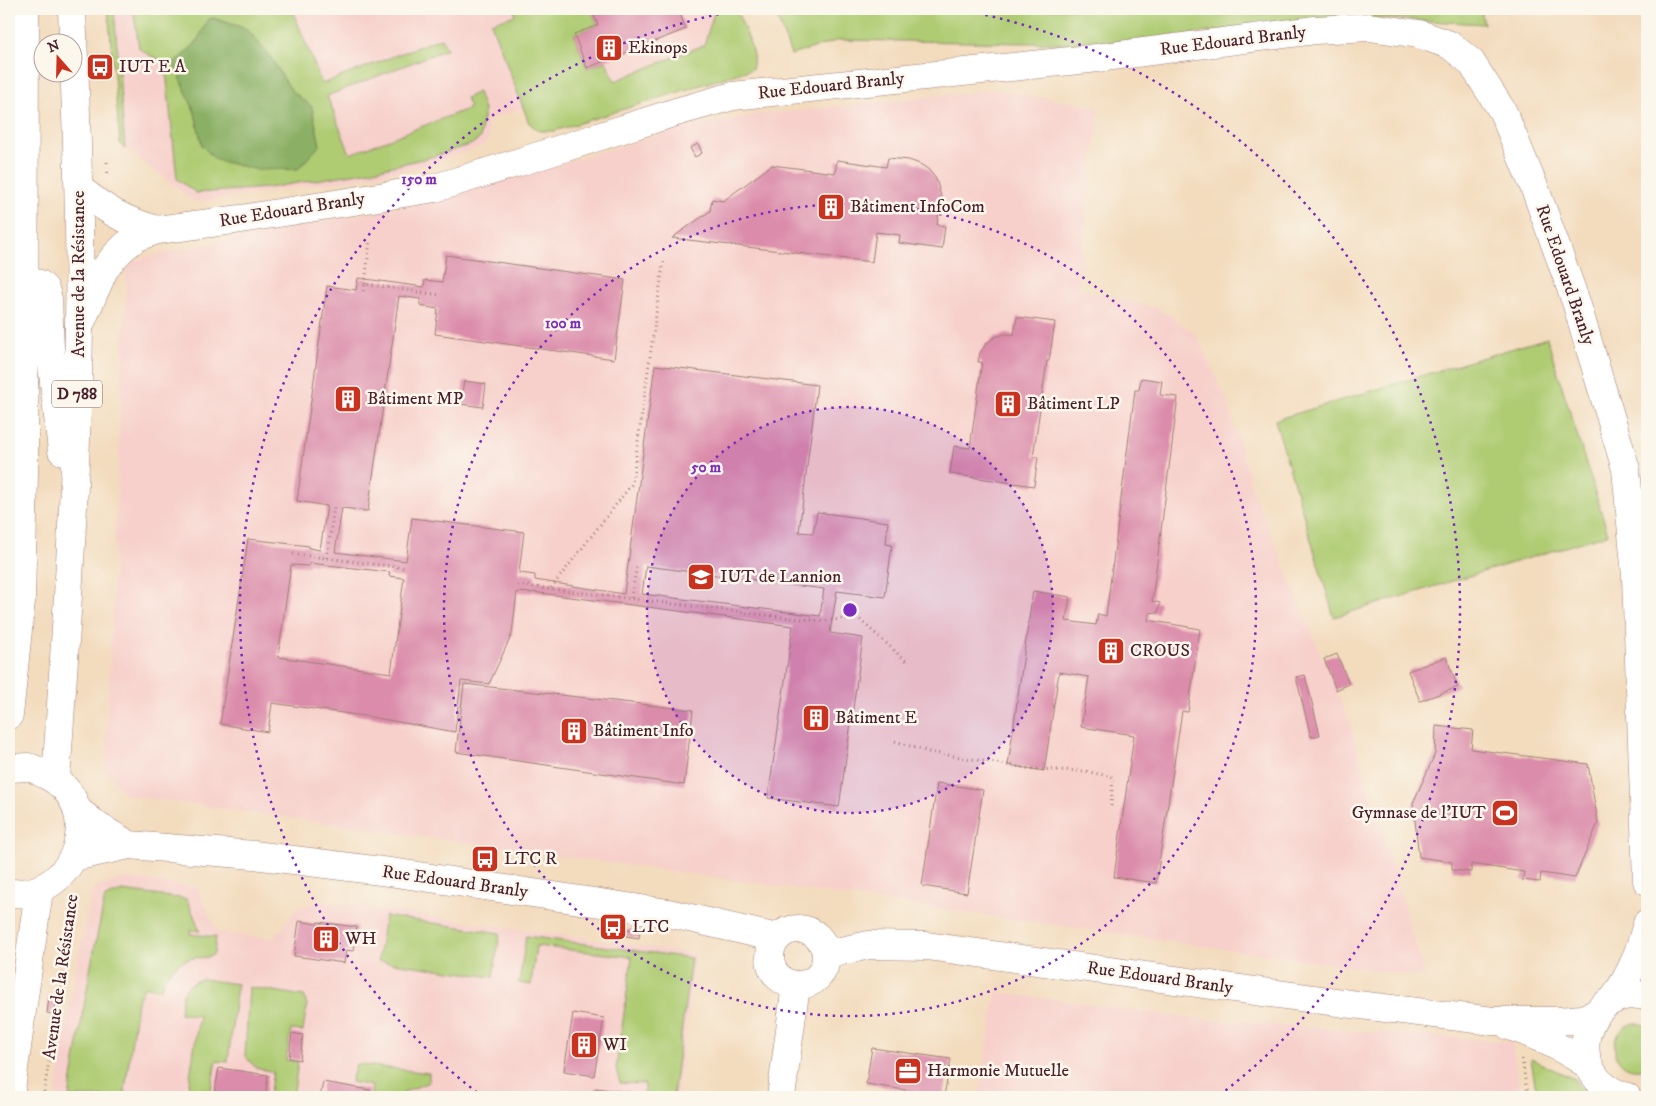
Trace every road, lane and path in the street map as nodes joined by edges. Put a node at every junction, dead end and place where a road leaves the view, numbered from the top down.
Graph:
1 (25, 9) edge
2 (72, 9) edge
3 (80, 189) junction
4 (157, 230) junction
5 (370, 240) dead end
6 (664, 258) dead end
7 (16, 283) edge
8 (365, 284) junction
9 (363, 291) dead end
10 (440, 295) dead end
11 (79, 327) junction
12 (334, 507) dead end
13 (72, 539) junction
14 (293, 554) dead end
15 (327, 558) junction
16 (637, 565) dead end
17 (406, 568) dead end
18 (518, 585) dead end
19 (551, 588) junction
20 (632, 598) junction
21 (906, 661) dead end
22 (9, 715) edge
23 (895, 741) dead end
24 (9, 768) edge
25 (56, 780) junction
26 (1111, 807) dead end
27 (77, 810) junction
28 (129, 845) junction
29 (74, 857) junction
30 (1647, 881) edge
31 (39, 890) junction
32 (9, 893) edge
33 (1647, 922) edge
34 (777, 938) junction
35 (827, 954) junction
36 (796, 985) junction
37 (1647, 996) edge
38 (1604, 1007) junction
39 (1493, 1021) junction
40 (1530, 1033) junction
41 (1588, 1065) junction
42 (1613, 1094) edge
43 (10, 1097) edge
44 (43, 1097) edge
45 (782, 1097) edge
46 (1531, 1097) edge

1 - 7 street
2 - 3 street, Avenue de la Résistance / D 788
3 - 4 street, Rue Edouard Branly
3 - 11 street, Avenue de la Résistance / D 788
4 - 11 street, Rue Edouard Branly
4 - 30 street, Rue Edouard Branly
5 - 8 path
6 - 19 path
7 - 13 street, Avenue de la Résistance
7 - 22 street
8 - 9 path
8 - 10 path
11 - 13 street, Avenue de la Résistance / D 788
12 - 15 path
13 - 25 street, Avenue de la Résistance / D 788
14 - 15 path
15 - 17 path
16 - 20 path
18 - 19 path
19 - 20 path
20 - 21 path
23 - 26 path
24 - 25 street
25 - 27 street
27 - 28 street, Rue Edouard Branly
27 - 29 street
28 - 29 street, Rue Edouard Branly
28 - 34 street, Rue Edouard Branly
29 - 31 street
29 - 44 path, Avenue de la Résistance
31 - 32 street
31 - 43 street, Avenue de la Résistance
33 - 38 street
34 - 35 street
34 - 36 street
35 - 36 street
35 - 39 street, Rue Edouard Branly
36 - 45 street
37 - 38 street, Rue Edouard Branly
38 - 39 street, Rue Edouard Branly
38 - 41 street
39 - 40 street, Rue Edouard Branly
40 - 41 street, Rue Edouard Branly
40 - 46 path
41 - 42 street

